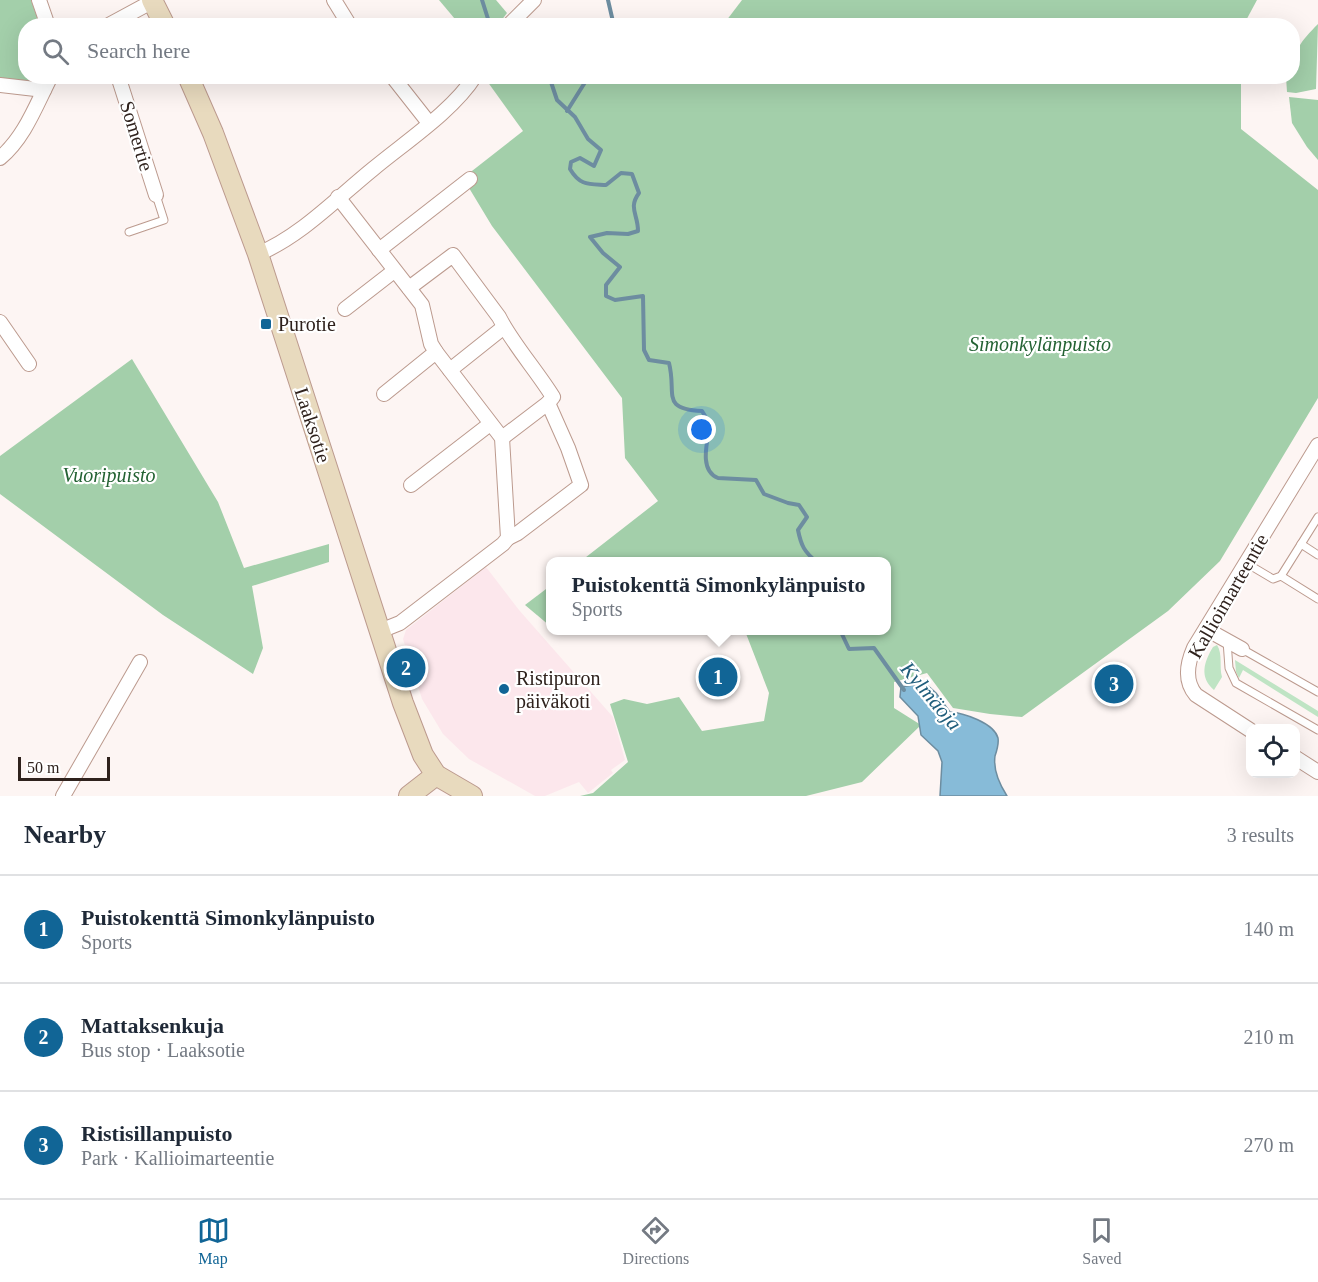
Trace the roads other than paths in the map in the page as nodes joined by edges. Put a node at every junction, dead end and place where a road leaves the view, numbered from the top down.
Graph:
1 (39, 0) edge
2 (153, 0) edge
3 (334, 0) edge
4 (534, 0) edge
5 (45, 18) edge
6 (121, 18) edge
7 (161, 18) edge
8 (345, 18) edge
9 (516, 18) edge
10 (47, 84) edge
11 (121, 84) edge
12 (192, 84) edge
13 (398, 84) edge
14 (469, 84) edge
15 (0, 85) edge
16 (44, 90) junction
17 (429, 123) junction
18 (0, 158) edge
19 (470, 179) dead end
20 (156, 195) joint
21 (338, 197) junction
22 (129, 232) dead end
23 (379, 250) junction
24 (258, 254) junction
25 (394, 271) junction
26 (409, 288) junction
27 (345, 309) dead end
28 (0, 322) edge
29 (504, 327) junction
30 (436, 352) junction
31 (29, 364) dead end
32 (450, 370) junction
33 (384, 394) dead end
34 (548, 403) junction
35 (490, 424) junction
36 (502, 438) junction
37 (1318, 445) edge
38 (411, 485) dead end
39 (1318, 517) edge
40 (508, 538) junction
41 (1301, 544) junction
42 (1318, 555) edge
43 (1246, 563) junction
44 (1281, 576) junction
45 (1318, 600) edge
46 (1206, 629) junction
47 (380, 631) junction
48 (1227, 641) junction
49 (1242, 649) joint
50 (140, 662) dead end
51 (1318, 692) edge
52 (1246, 727) edge
53 (1318, 730) edge
54 (1300, 761) edge
55 (1318, 772) edge
56 (436, 775) junction
57 (63, 796) edge
58 (409, 796) edge
59 (472, 796) edge

1 - 5 street
2 - 6 street
2 - 7 main road
3 - 8 street
4 - 9 street
10 - 16 street
11 - 20 street, Somertie
12 - 24 main road, Laaksotie
13 - 17 street
14 - 17 street
15 - 16 street
16 - 18 street
17 - 21 street
19 - 23 street
20 - 22 lane
21 - 23 street
21 - 24 street
23 - 25 street
24 - 47 main road, Laaksotie
25 - 26 street
25 - 27 street
26 - 29 street
26 - 30 street
28 - 31 street
29 - 32 street
29 - 34 street
30 - 32 street
30 - 33 street
32 - 35 street
34 - 36 street
34 - 40 street
35 - 36 street
35 - 38 street
36 - 40 street
37 - 43 street, Kallioimarteentie
39 - 41 lane
40 - 47 street
41 - 42 lane
41 - 44 lane
43 - 44 lane
43 - 46 street, Kallioimarteentie
44 - 45 lane
46 - 48 street
46 - 52 street, Kallioimarteentie
47 - 56 main road, Laaksotie
48 - 49 street
48 - 53 lane
49 - 51 lane
50 - 57 street
54 - 55 street
56 - 58 main road
56 - 59 main road

